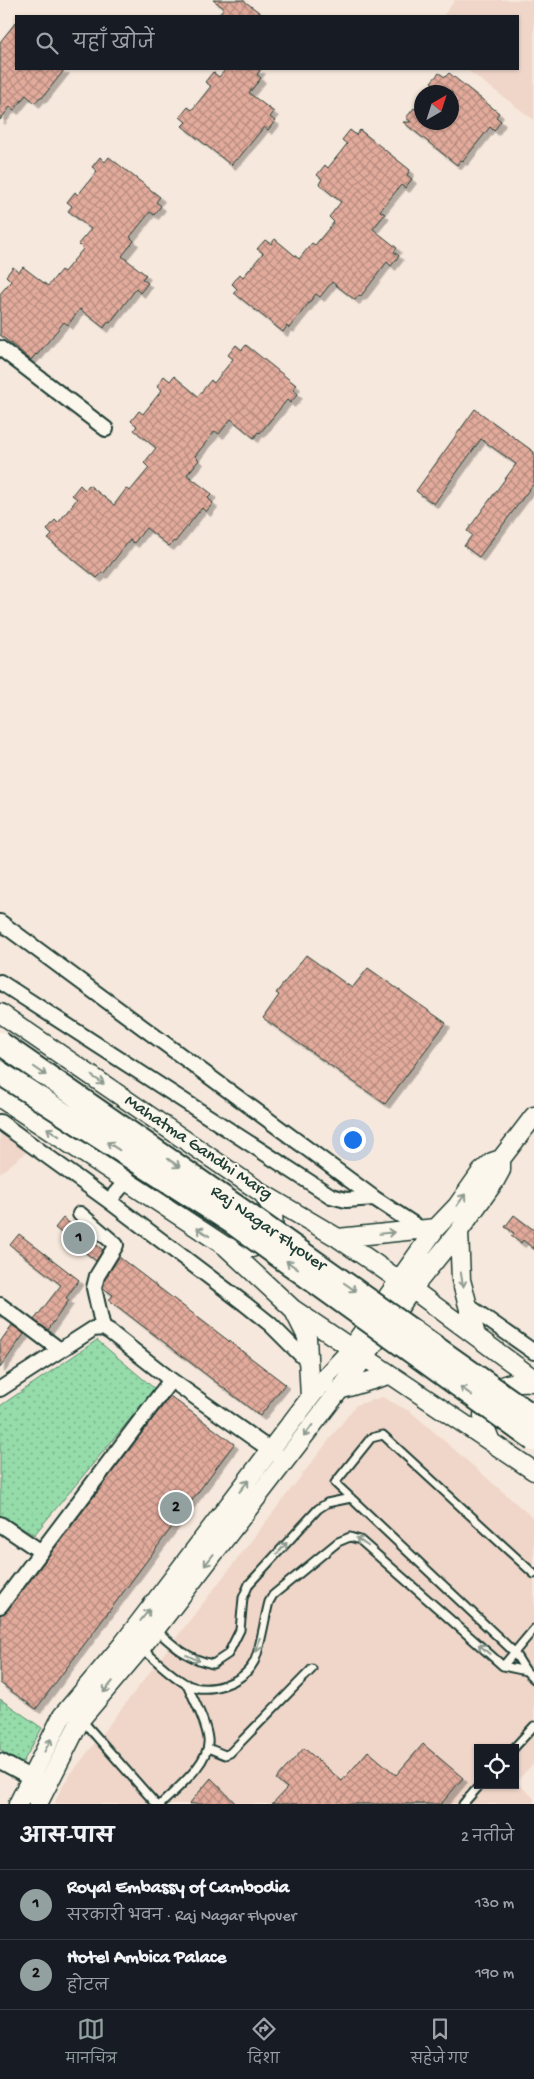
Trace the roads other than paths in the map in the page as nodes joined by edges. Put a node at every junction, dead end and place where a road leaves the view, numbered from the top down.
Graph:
1 (0, 348) edge
2 (106, 429) dead end
3 (0, 922) edge
4 (0, 982) edge
5 (0, 1013) edge
6 (0, 1043) edge
7 (0, 1073) edge
8 (0, 1098) edge
9 (534, 1116) edge
10 (0, 1122) edge
11 (501, 1159) junction
12 (126, 1181) junction
13 (262, 1193) junction
14 (374, 1198) junction
15 (109, 1200) junction
16 (80, 1214) dead end
17 (428, 1229) junction
18 (459, 1231) junction
19 (338, 1238) junction
20 (225, 1246) junction
21 (406, 1284) junction
22 (0, 1305) edge
23 (468, 1305) junction
24 (293, 1309) junction
25 (103, 1328) junction
26 (476, 1335) junction
27 (60, 1350) junction
28 (358, 1352) junction
29 (534, 1352) edge
30 (310, 1363) junction
31 (390, 1375) junction
32 (171, 1380) junction
33 (534, 1381) edge
34 (0, 1390) edge
35 (336, 1392) junction
36 (310, 1398) junction
37 (534, 1417) edge
38 (534, 1440) edge
39 (491, 1442) junction
40 (271, 1451) junction
41 (286, 1461) junction
42 (534, 1471) edge
43 (351, 1498) junction
44 (0, 1524) edge
45 (40, 1551) junction
46 (534, 1574) edge
47 (0, 1606) edge
48 (154, 1629) junction
49 (534, 1629) edge
50 (140, 1648) junction
51 (514, 1652) junction
52 (503, 1666) junction
53 (312, 1669) dead end
54 (526, 1671) junction
55 (534, 1679) edge
56 (187, 1684) junction
57 (81, 1719) junction
58 (534, 1726) edge
59 (518, 1744) edge
60 (208, 1748) junction
61 (0, 1761) edge
62 (30, 1778) junction
63 (46, 1786) junction
64 (476, 1789) edge
65 (18, 1804) edge
66 (38, 1804) edge
67 (156, 1804) edge
68 (161, 1804) edge
69 (463, 1804) edge

1 - 2 street
3 - 14 street
4 - 14 street
5 -> 13 street, Mahatma Gandhi Marg
6 -> 37 main road, Raj Nagar Flyover, bridge
38 -> 7 main road, Raj Nagar Flyover, bridge
12 -> 8 street
9 - 11 street
10 - 15 street
17 -> 11 street
11 - 18 street
12 - 15 street
20 -> 12 street
13 - 19 street, Mahatma Gandhi Marg
13 - 20 street
14 - 17 street
15 - 30 street
16 - 25 street
19 -> 17 street
17 - 21 street
18 - 21 street
18 -> 23 street
19 - 21 street, Mahatma Gandhi Marg
20 - 24 street
21 - 26 street, Mahatma Gandhi Marg
21 - 28 street
22 - 27 street
23 - 26 street
23 - 29 street
24 - 28 street
24 - 30 street
25 - 27 street
25 - 32 street
26 - 33 street, Mahatma Gandhi Marg
27 - 34 street
28 - 31 street
28 - 35 street
28 - 36 street
30 - 36 street
31 - 35 street
31 - 39 street
32 - 40 street
32 - 45 street
33 - 39 street
35 -> 41 street
36 - 40 street
39 - 42 street
40 - 41 street
62 -> 40 street
41 -> 48 street
43 - 46 lane
48 -> 43 lane
43 - 51 lane
44 - 45 street
45 - 47 street
48 - 50 street
49 - 51 lane
50 - 56 lane
50 -> 57 street
51 - 52 lane
51 - 54 lane
52 - 54 lane
52 -> 56 lane
53 - 60 lane
54 - 55 lane
56 - 60 lane
57 - 63 street
57 - 67 lane
58 - 59 lane
60 - 68 lane
61 - 62 street
62 - 63 street
62 - 65 street
63 - 66 street
64 - 69 lane

